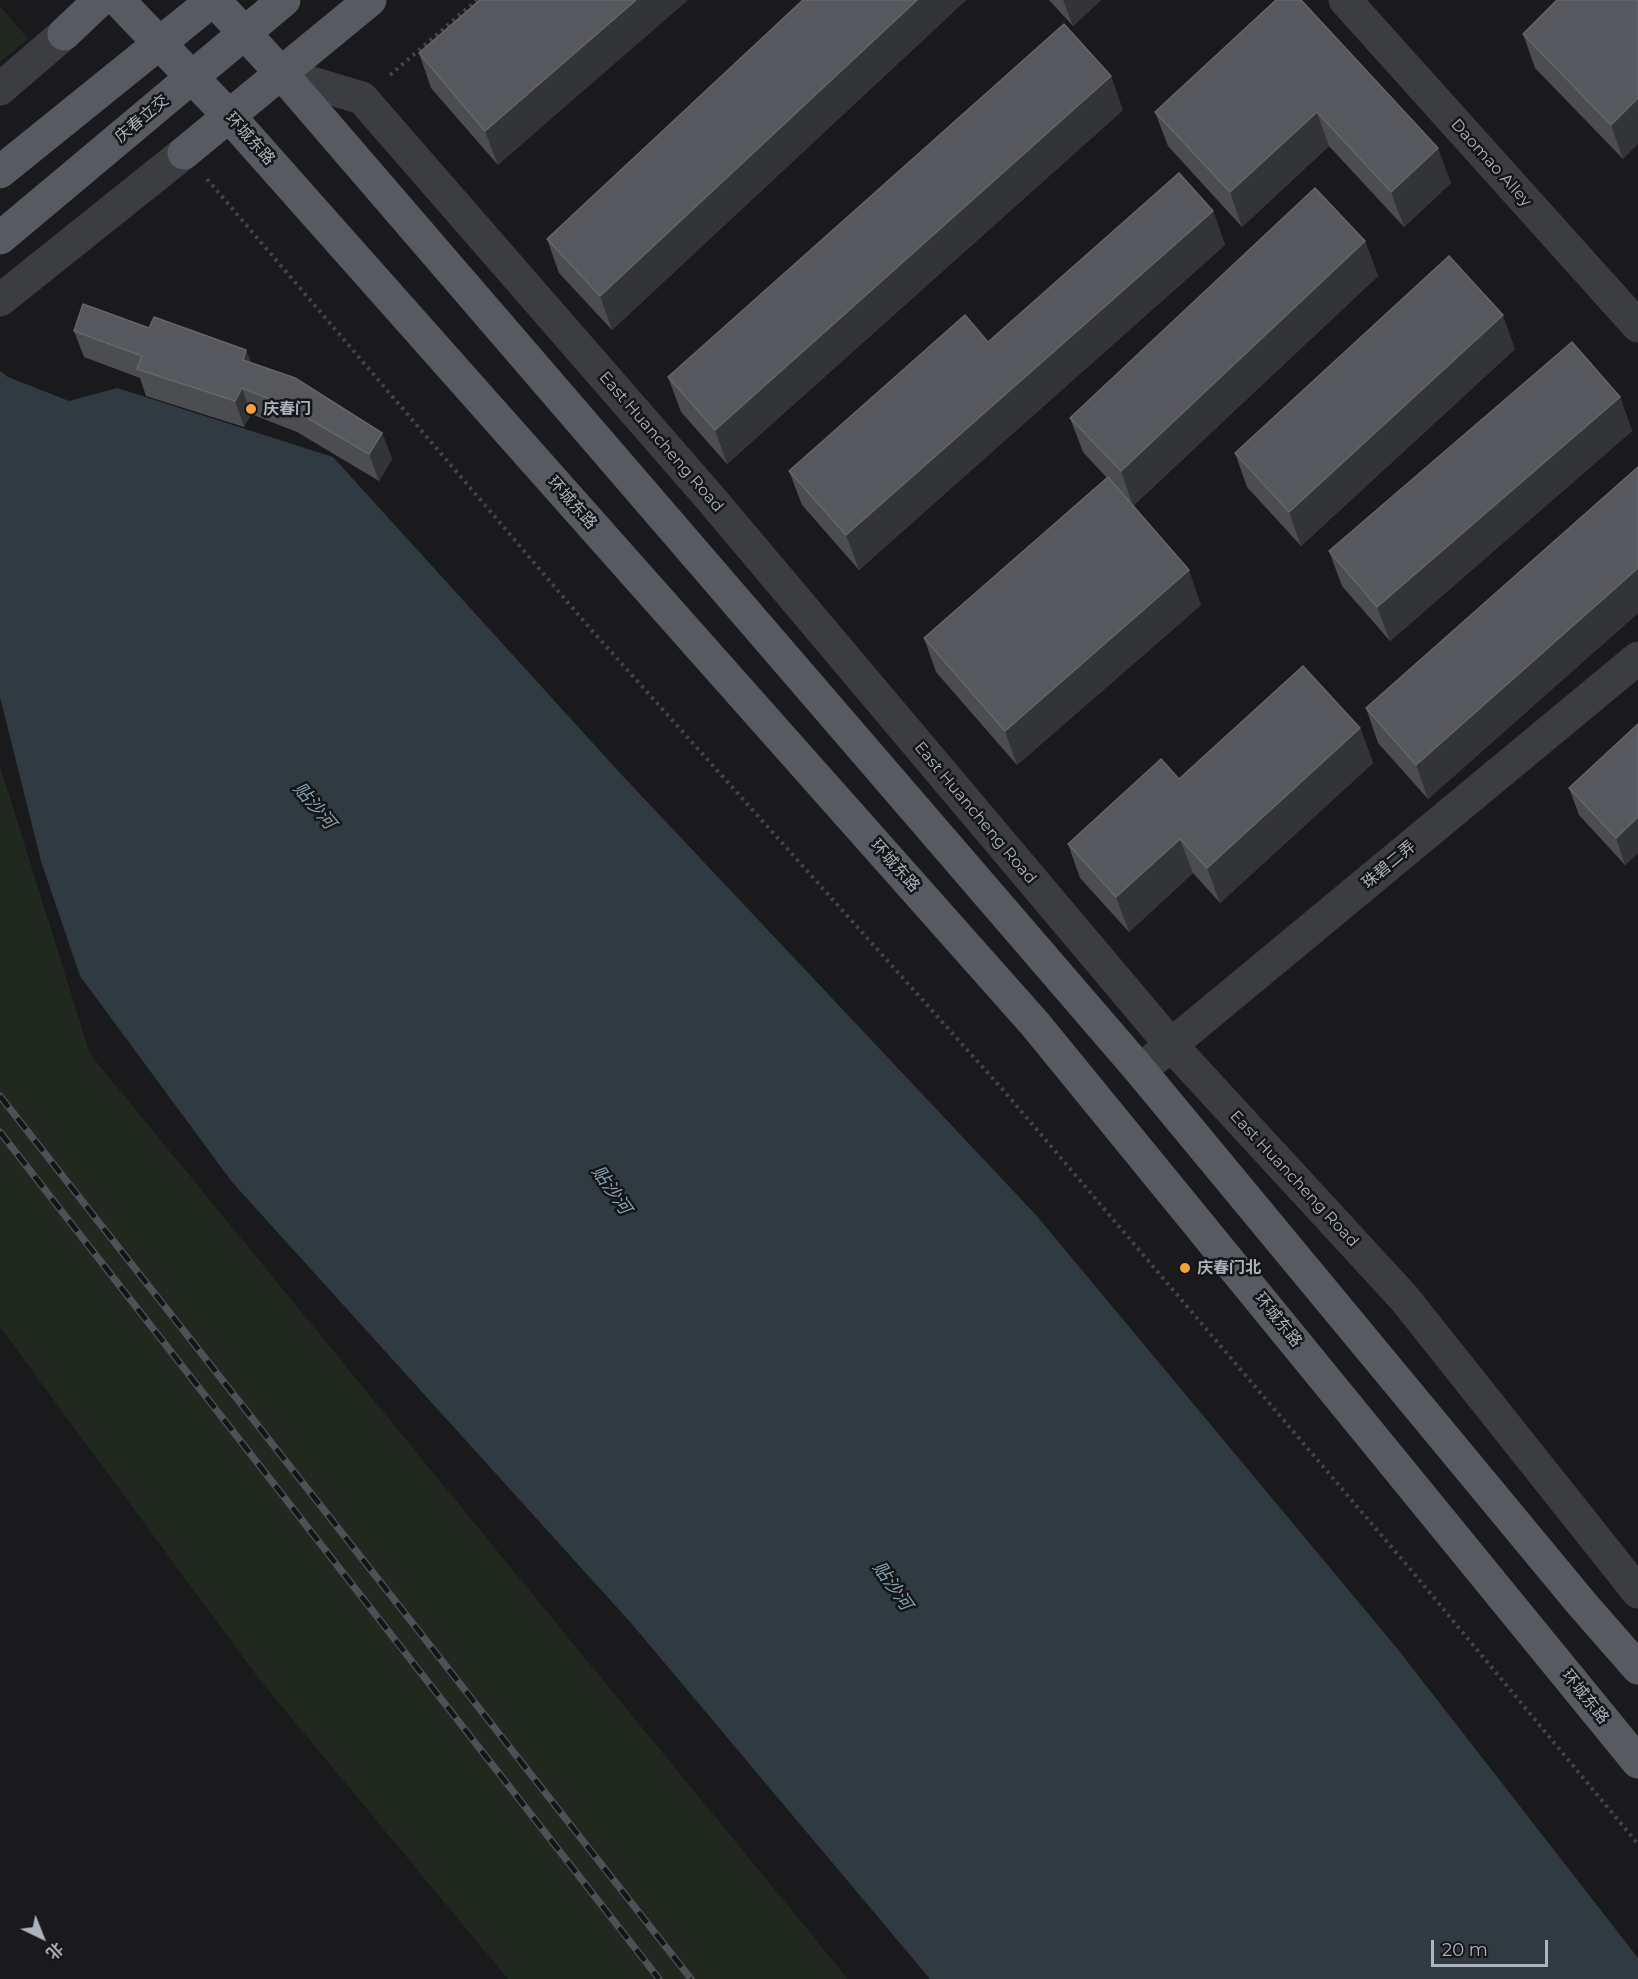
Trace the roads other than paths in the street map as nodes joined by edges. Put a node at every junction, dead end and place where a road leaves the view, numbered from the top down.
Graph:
1 (100, 0) edge
2 (118, 0) edge
3 (214, 0) edge
4 (284, 0) edge
5 (370, 0) edge
6 (1345, 0) edge
7 (64, 34) joint
8 (282, 74) junction
9 (0, 90) edge
10 (230, 117) junction
11 (184, 153) joint
12 (0, 172) edge
13 (0, 238) edge
14 (0, 300) edge
15 (1638, 326) edge
16 (1638, 658) edge
17 (1172, 1046) junction
18 (1139, 1069) junction
19 (1638, 1592) edge
20 (1638, 1668) edge
21 (1638, 1762) edge

1 - 7 main road
2 - 10 main road, 环城东路
3 - 8 main road
3 - 12 main road, bridge
4 - 13 main road, 庆春立交, bridge
5 - 8 main road
6 - 15 street, Daomao Alley
7 - 9 street
8 - 10 main road
8 - 17 street, East Huancheng Road
8 - 18 main road
10 - 11 main road
10 - 21 main road, 环城东路
11 - 14 street
16 - 17 street, 珠碧二弄
17 - 18 street, 珠碧二弄
17 - 19 street, East Huancheng Road
18 - 20 main road

